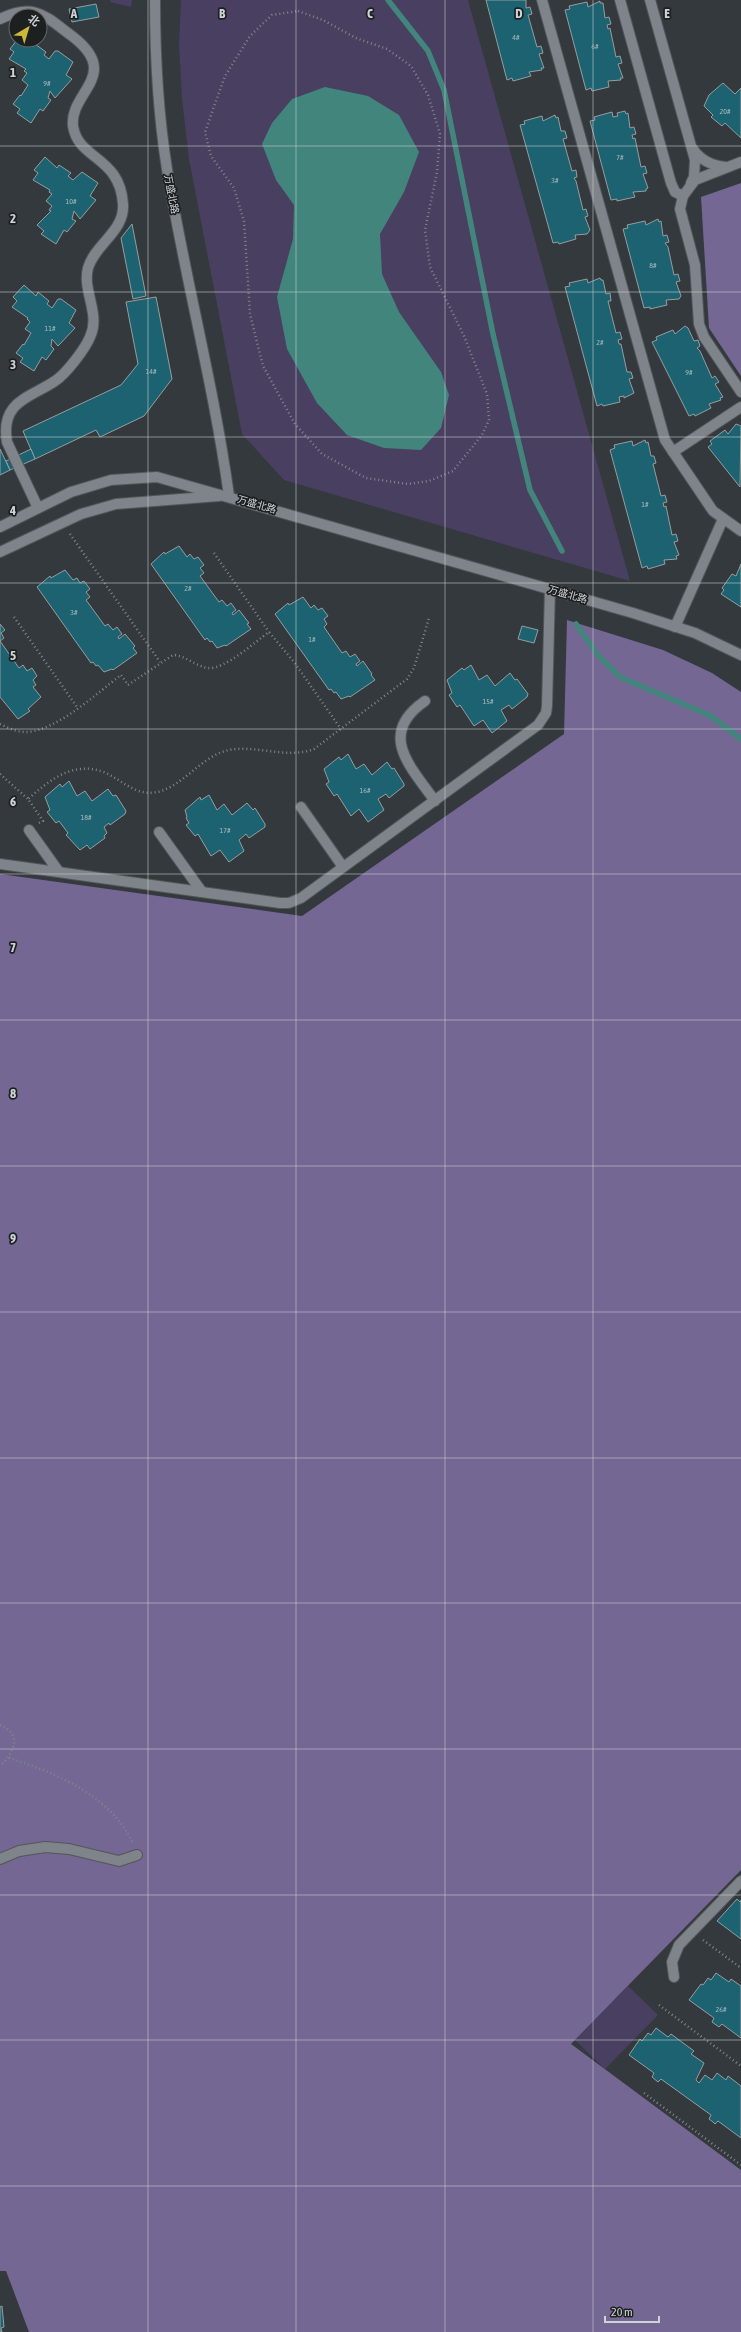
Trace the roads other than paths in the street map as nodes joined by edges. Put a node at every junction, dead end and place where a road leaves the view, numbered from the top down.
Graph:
1 (155, 0) edge
2 (543, 0) edge
3 (620, 0) edge
4 (650, 0) edge
5 (0, 19) edge
6 (691, 146) junction
7 (741, 162) edge
8 (728, 167) junction
9 (690, 185) junction
10 (683, 196) junction
11 (741, 392) edge
12 (741, 407) edge
13 (673, 452) junction
14 (229, 496) junction
15 (38, 508) junction
16 (723, 519) junction
17 (0, 527) edge
18 (741, 531) edge
19 (0, 552) edge
20 (550, 588) junction
21 (676, 627) junction
22 (741, 655) edge
23 (425, 701) dead end
24 (435, 801) junction
25 (301, 807) dead end
26 (29, 830) road end
27 (159, 832) dead end
28 (0, 864) edge
29 (343, 867) junction
30 (59, 872) junction
31 (202, 892) junction
32 (137, 1855) road end
33 (0, 1859) edge
34 (741, 1881) edge
35 (674, 1977) dead end

1 - 14 street, 万盛北路
2 - 13 street
3 - 10 street
4 - 6 street
5 - 15 street
6 - 8 street
6 - 9 street
7 - 8 street
8 - 9 street
9 - 10 street
10 - 11 street
12 - 13 street
13 - 16 street
14 - 15 street
14 - 19 street
14 - 20 street, 万盛北路
15 - 17 street
16 - 18 street
16 - 21 street
20 - 21 street, 万盛北路
20 - 24 street
21 - 22 street, 万盛北路
23 - 24 street
24 - 29 street
25 - 29 street
26 - 30 street
27 - 31 street
28 - 30 street
29 - 31 street
30 - 31 street
32 - 33 street
34 - 35 street

